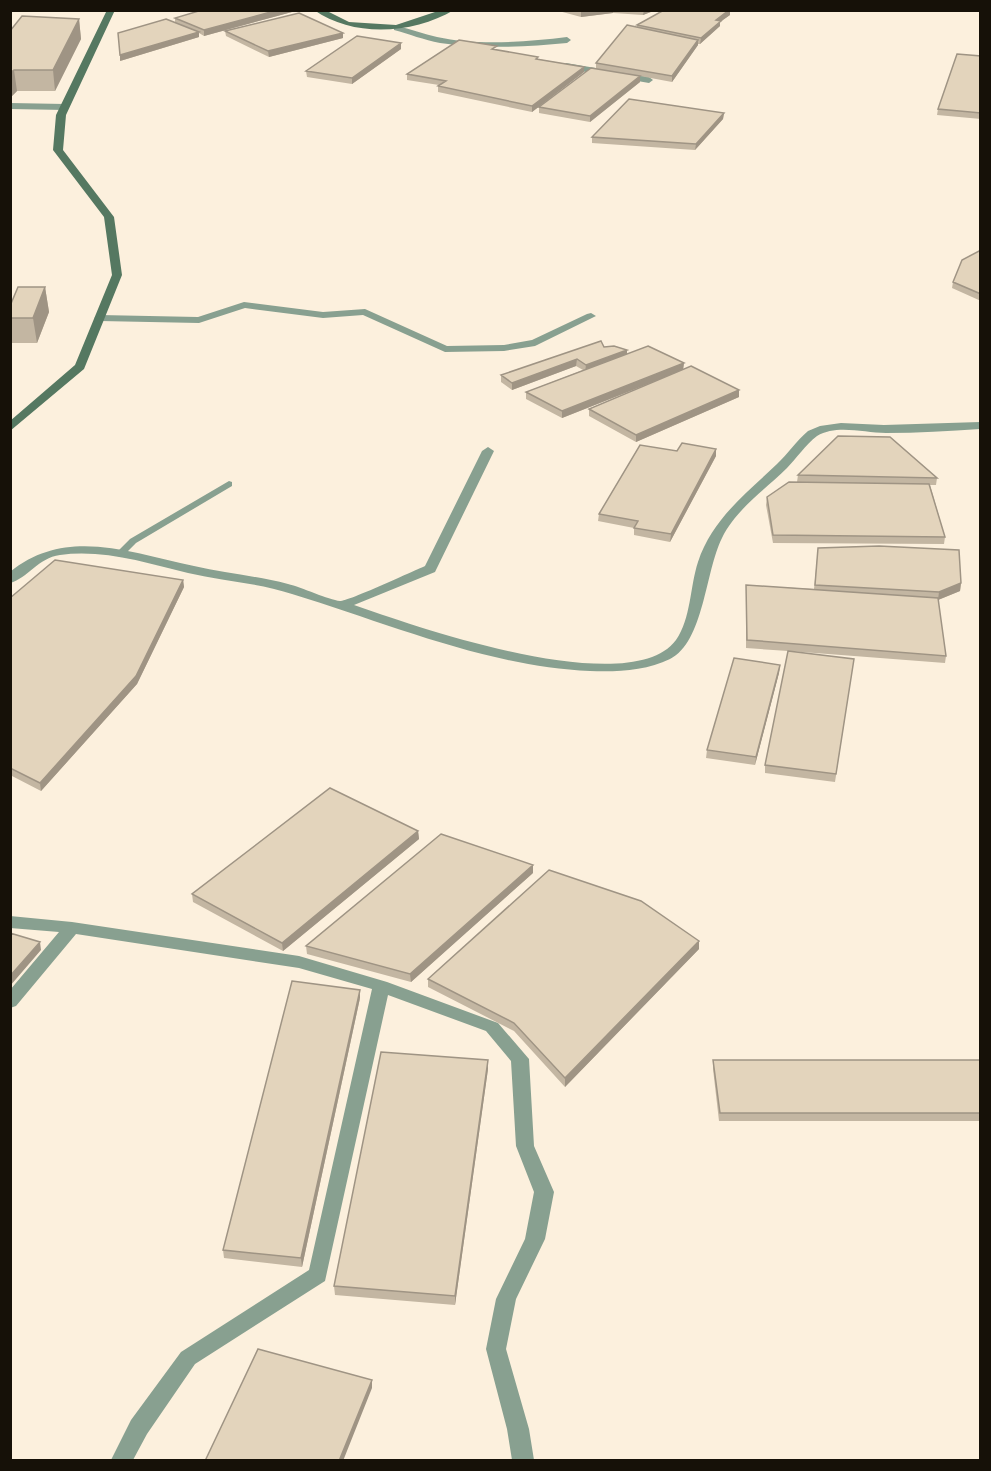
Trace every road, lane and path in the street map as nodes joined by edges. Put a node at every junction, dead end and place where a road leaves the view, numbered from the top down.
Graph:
1 (111, 10) edge
2 (318, 10) edge
3 (450, 10) edge
4 (397, 28) junction
5 (567, 40) dead end
6 (466, 43) junction
7 (510, 55) edge
8 (560, 65) edge
9 (649, 80) edge
10 (10, 106) edge
11 (65, 107) junction
12 (591, 316) dead end
13 (100, 318) junction
14 (11, 428) edge
15 (979, 428) edge
16 (488, 451) dead end
17 (229, 484) dead end
18 (120, 554) junction
19 (10, 579) edge
20 (340, 606) junction
21 (10, 922) edge
22 (72, 928) junction
23 (381, 986) junction
24 (10, 1002) edge
25 (122, 1461) edge
26 (523, 1461) edge

1 - 11 street
2 - 4 street
3 - 4 street
4 - 6 street
5 - 6 street
6 - 7 street
8 - 9 street
10 - 11 street
11 - 13 street
12 - 13 street
13 - 14 street
15 - 20 street
16 - 20 street
17 - 18 lane
18 - 19 street
18 - 20 street
21 - 22 street
22 - 23 street
22 - 24 street
23 - 25 street
23 - 26 street

